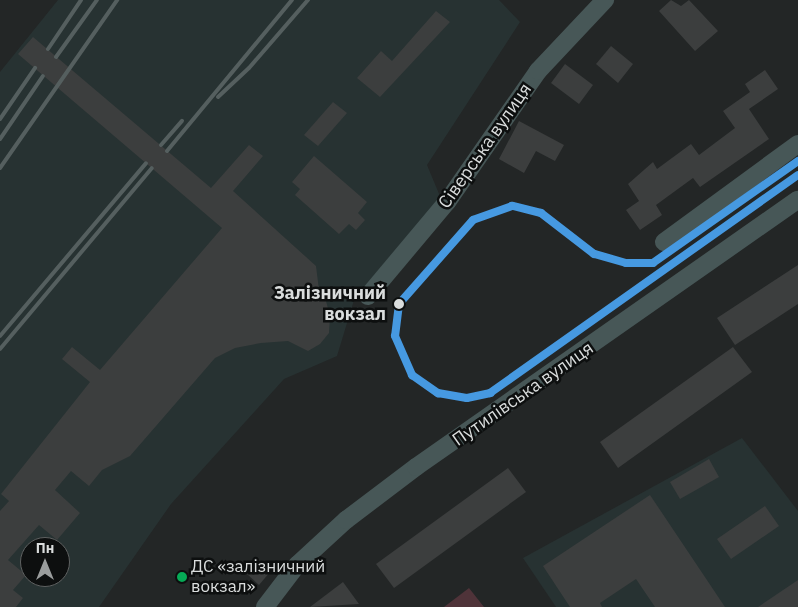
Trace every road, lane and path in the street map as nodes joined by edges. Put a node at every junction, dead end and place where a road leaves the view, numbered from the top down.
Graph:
1 (605, 0) edge
2 (798, 144) edge
3 (798, 200) edge
4 (664, 242) dead end
5 (368, 296) dead end
6 (265, 607) edge

1 - 5 street, Сіверська вулиця
2 - 4 street
3 - 6 street, Путилівська вулиця

